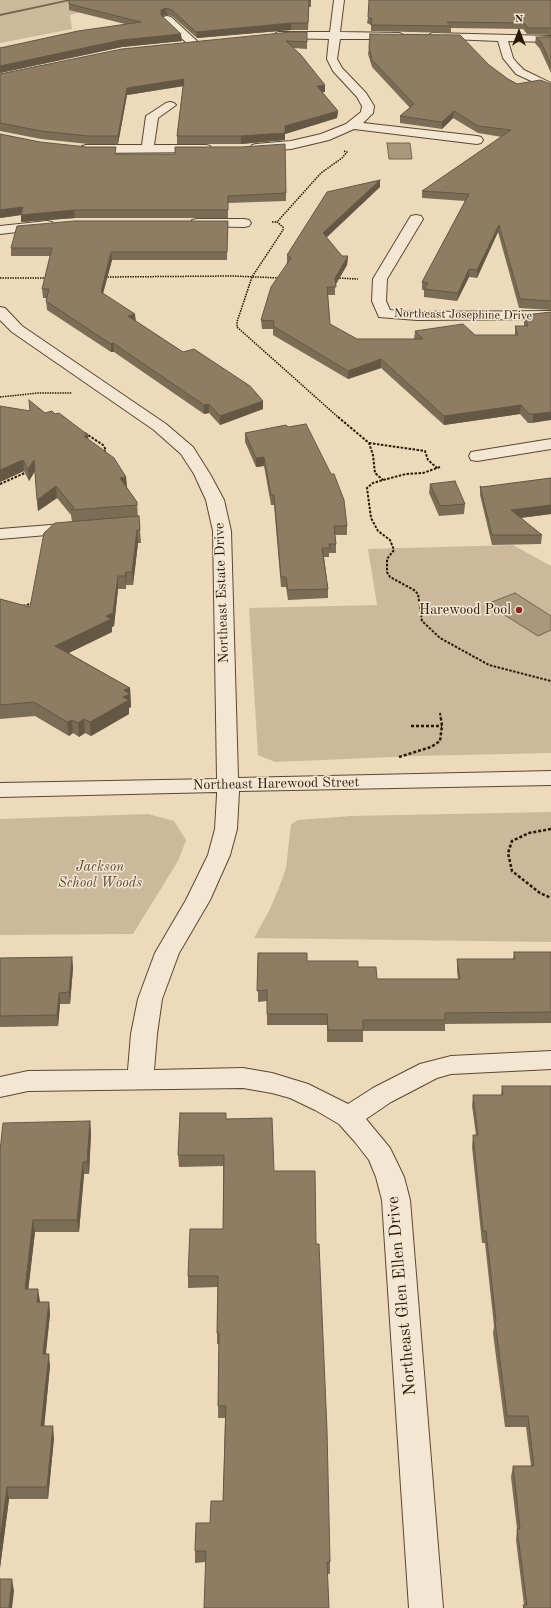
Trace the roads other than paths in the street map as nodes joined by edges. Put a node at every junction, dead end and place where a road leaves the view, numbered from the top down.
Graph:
1 (339, 0) edge
2 (167, 19) edge
3 (334, 34) junction
4 (264, 36) edge
5 (502, 38) junction
6 (551, 39) edge
7 (177, 45) edge
8 (551, 88) edge
9 (170, 105) dead end
10 (352, 125) junction
11 (477, 140) edge
12 (72, 147) edge
13 (147, 149) junction
14 (218, 149) edge
15 (241, 149) edge
16 (416, 219) dead end
17 (182, 223) edge
18 (244, 223) dead end
19 (62, 224) edge
20 (0, 230) edge
21 (1, 313) edge
22 (551, 315) edge
23 (551, 444) edge
24 (477, 456) dead end
25 (92, 527) edge
26 (0, 534) edge
27 (551, 778) edge
28 (227, 786) junction
29 (0, 790) edge
30 (551, 1060) edge
31 (140, 1080) junction
32 (0, 1087) edge
33 (348, 1117) junction
34 (426, 1608) edge

1 - 3 street
2 - 7 street
3 - 4 street
3 - 5 street
3 - 10 street
5 - 6 street
5 - 8 street
9 - 13 street
10 - 11 street
10 - 15 street
12 - 13 street
13 - 14 street
16 - 22 street, Northeast Josephine Drive
17 - 18 street
19 - 20 street
21 - 28 street, Northeast Estate Drive
23 - 24 street
25 - 26 street
27 - 28 street, Northeast Harewood Street
28 - 29 street, Northeast Harewood Street
28 - 31 street, Northeast Estate Drive
30 - 33 street
31 - 32 street, Northeast Glen Ellen Drive
31 - 33 street, Northeast Glen Ellen Drive
33 - 34 street, Northeast Glen Ellen Drive

